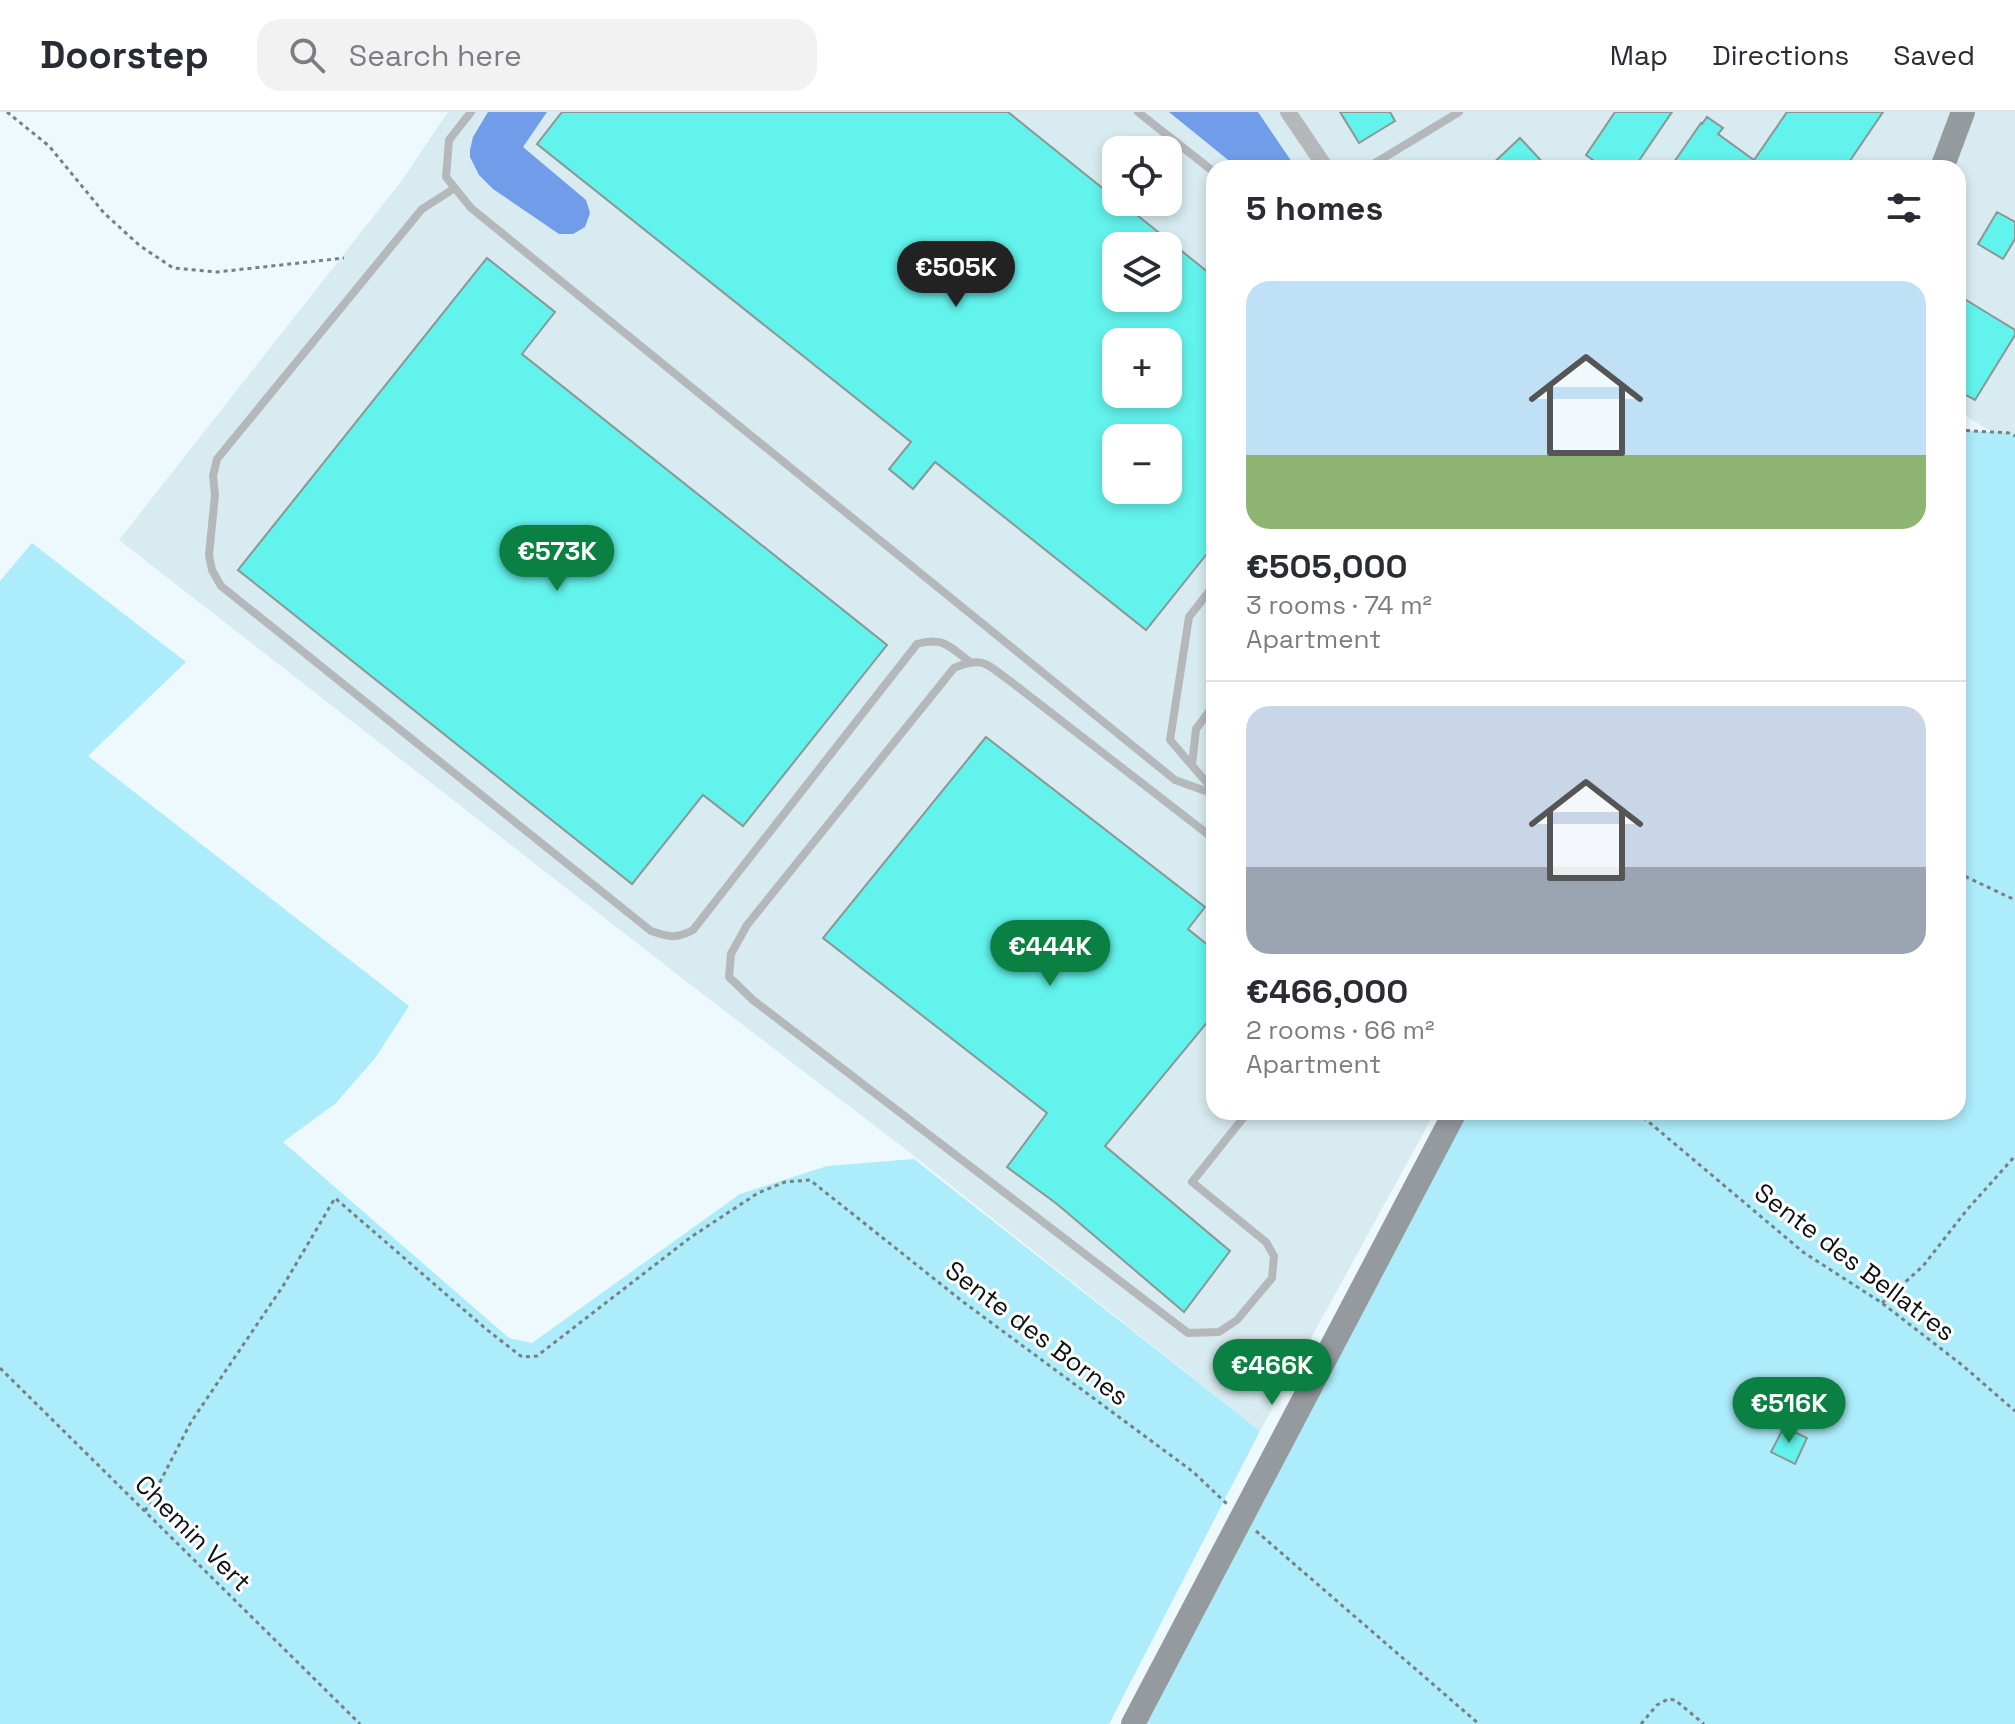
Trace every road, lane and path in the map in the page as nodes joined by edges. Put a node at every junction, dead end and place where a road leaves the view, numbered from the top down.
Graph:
1 (7, 112) edge
2 (471, 112) edge
3 (1138, 112) edge
4 (1288, 112) edge
5 (1459, 112) edge
6 (1963, 112) edge
7 (1321, 160) edge
8 (1380, 160) edge
9 (1945, 160) edge
10 (1206, 166) edge
11 (455, 188) junction
12 (344, 258) dead end
13 (1966, 430) edge
14 (2015, 436) edge
15 (1206, 595) edge
16 (970, 662) junction
17 (1206, 716) edge
18 (1192, 765) junction
19 (1206, 782) edge
20 (1206, 790) edge
21 (1206, 833) edge
22 (1966, 877) edge
23 (2015, 900) edge
24 (1242, 1120) edge
25 (1451, 1120) edge
26 (1646, 1120) edge
27 (2015, 1156) edge
28 (1882, 1303) junction
29 (0, 1368) edge
30 (2015, 1411) edge
31 (145, 1511) junction
32 (1241, 1517) junction
33 (360, 1724) edge
34 (1133, 1724) edge
35 (1479, 1724) edge
36 (1641, 1724) edge
37 (1704, 1724) edge

1 - 12 path
2 - 11 lane
3 - 10 lane
4 - 7 street
5 - 8 lane
6 - 9 street
11 - 16 lane
11 - 20 lane
13 - 14 path
15 - 18 lane
16 - 21 lane
16 - 24 lane
17 - 18 lane
18 - 19 lane
22 - 23 path
25 - 32 street
26 - 28 path, Sente des Bellatres
27 - 28 path
28 - 30 path, Sente des Bellatres
29 - 31 path, Chemin Vert
31 - 32 path, Sente des Bornes
31 - 33 path, Chemin Vert
32 - 34 street
32 - 35 path, Sente des Bornes
36 - 37 path

